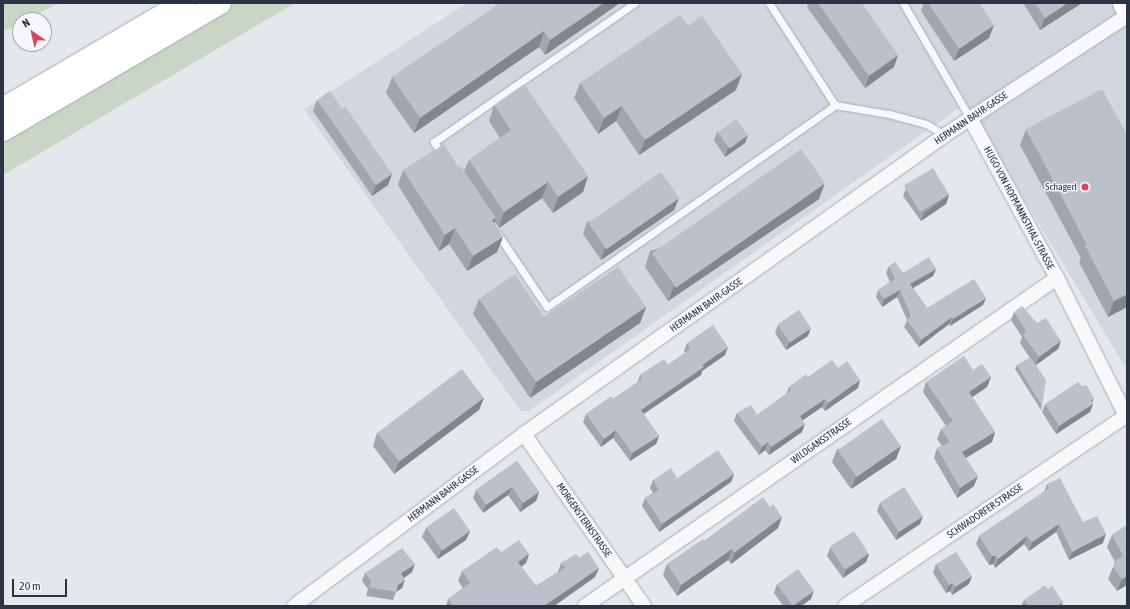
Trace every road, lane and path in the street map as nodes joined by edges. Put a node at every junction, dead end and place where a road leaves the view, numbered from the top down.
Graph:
1 (184, 3) edge
2 (220, 3) edge
3 (635, 3) edge
4 (769, 3) edge
5 (903, 3) edge
6 (1124, 3) edge
7 (1127, 9) edge
8 (1127, 16) edge
9 (835, 105) junction
10 (3, 109) edge
11 (970, 118) junction
12 (3, 130) edge
13 (945, 135) junction
14 (448, 162) edge
15 (493, 228) edge
16 (1057, 278) junction
17 (1126, 417) edge
18 (524, 434) junction
19 (624, 578) junction
20 (294, 606) edge
21 (585, 606) edge
22 (644, 606) edge
23 (845, 606) edge

1 - 10 main road
2 - 12 main road
3 - 14 lane
4 - 9 lane
5 - 11 lane, HUGO VON HOFMANNSTHAL-STRASSE
6 - 7 main road
8 - 11 street, HERMANN BAHR-GASSE
9 - 13 lane
9 - 15 lane
11 - 13 street, HERMANN BAHR-GASSE
11 - 16 street, HUGO VON HOFMANNSTHAL-STRASSE
13 - 18 street, HERMANN BAHR-GASSE
16 - 17 street, HUGO VON HOFMANNSTHAL-STRASSE
16 - 19 street, WILDGANSSTRASSE
17 - 23 street, SCHWADORFER STRASSE
18 - 19 street, MORGENSTERNSTRASSE
18 - 20 street, HERMANN BAHR-GASSE
19 - 21 street, WILDGANSSTRASSE
19 - 22 street, MORGENSTERNSTRASSE

